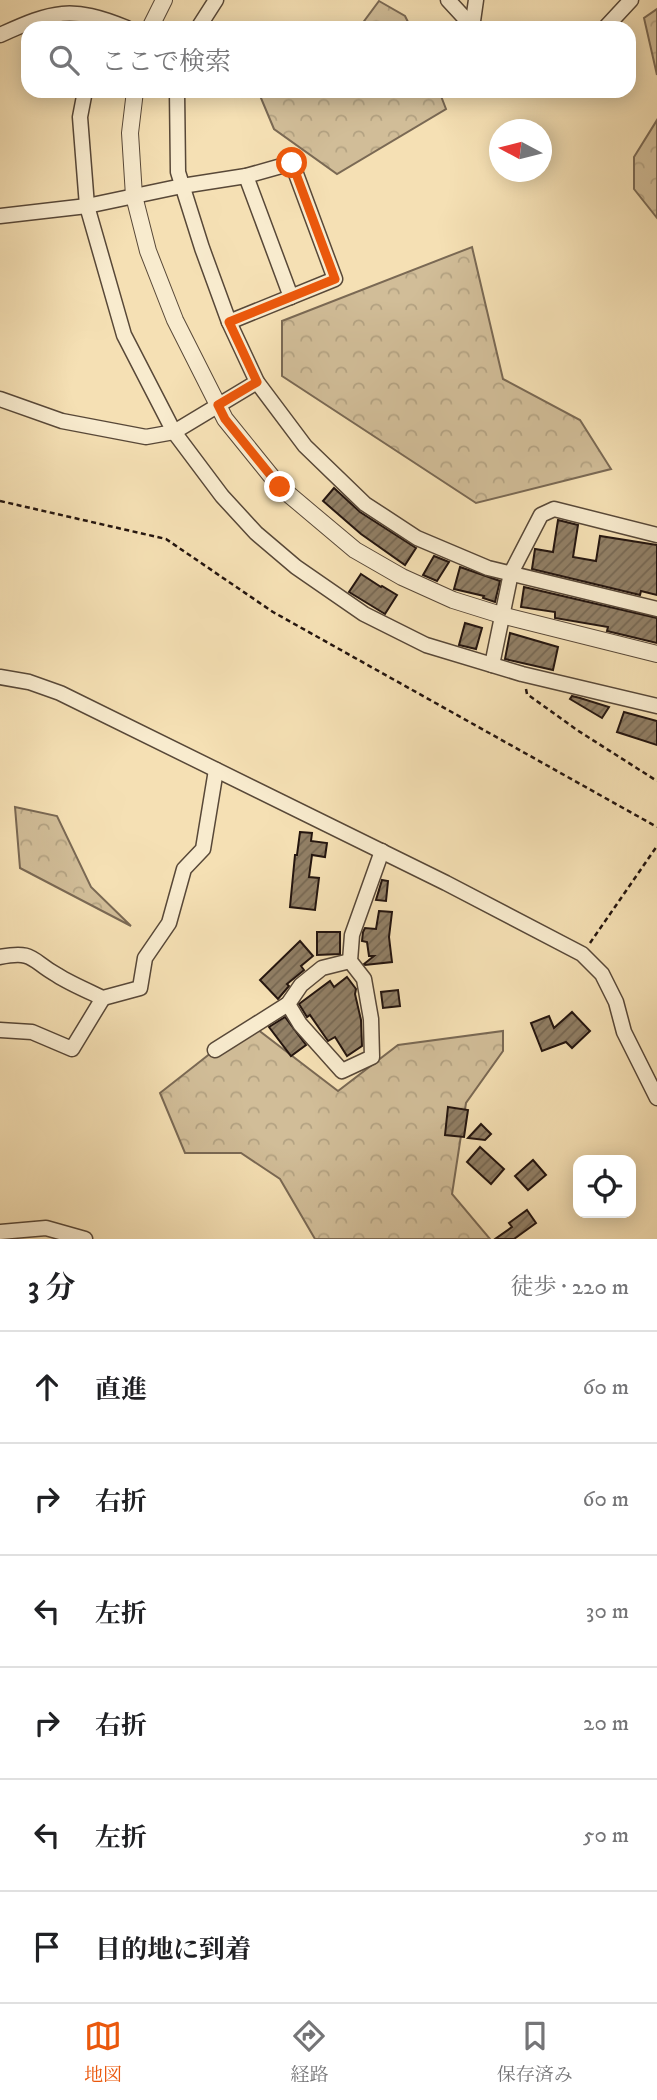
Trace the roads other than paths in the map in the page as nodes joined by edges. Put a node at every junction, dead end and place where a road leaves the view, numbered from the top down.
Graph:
1 (164, 0) edge
2 (216, 0) edge
3 (448, 0) edge
4 (476, 0) edge
5 (631, 0) edge
6 (31, 21) edge
7 (94, 21) edge
8 (154, 21) edge
9 (202, 21) edge
10 (467, 21) edge
11 (473, 21) edge
12 (612, 21) edge
13 (21, 26) edge
14 (0, 35) edge
15 (84, 98) edge
16 (134, 98) edge
17 (177, 98) edge
18 (246, 176) junction
19 (182, 186) junction
20 (134, 196) junction
21 (87, 206) junction
22 (0, 216) edge
23 (291, 297) junction
24 (229, 322) junction
25 (257, 382) junction
26 (0, 399) edge
27 (218, 405) junction
28 (174, 432) junction
29 (657, 535) edge
30 (511, 573) junction
31 (657, 610) edge
32 (501, 615) junction
33 (657, 654) edge
34 (492, 665) junction
35 (0, 677) edge
36 (657, 706) edge
37 (216, 771) junction
38 (382, 852) junction
39 (0, 957) edge
40 (350, 961) junction
41 (103, 998) junction
42 (288, 1004) junction
43 (0, 1030) edge
44 (215, 1049) dead end
45 (657, 1098) edge
46 (0, 1232) edge
47 (85, 1239) edge

1 - 8 street
2 - 9 street
3 - 10 street
4 - 11 street
5 - 12 street
6 - 7 street
13 - 14 street
15 - 21 street
16 - 20 street
17 - 19 street
18 - 19 street
18 - 23 street
18 - 23 street
19 - 20 street
19 - 24 street
20 - 21 street
20 - 27 street
21 - 22 street
21 - 28 street
23 - 24 street
24 - 25 street
25 - 27 street
25 - 30 street
26 - 28 street
27 - 28 street
27 - 32 street
28 - 34 street
29 - 30 street
30 - 31 street
30 - 32 street
32 - 33 street
32 - 34 street
34 - 36 street
35 - 37 street
37 - 38 street
37 - 41 street
38 - 40 street
38 - 45 street
39 - 41 street
40 - 42 street
40 - 42 street
41 - 43 street
42 - 44 street
46 - 47 street

